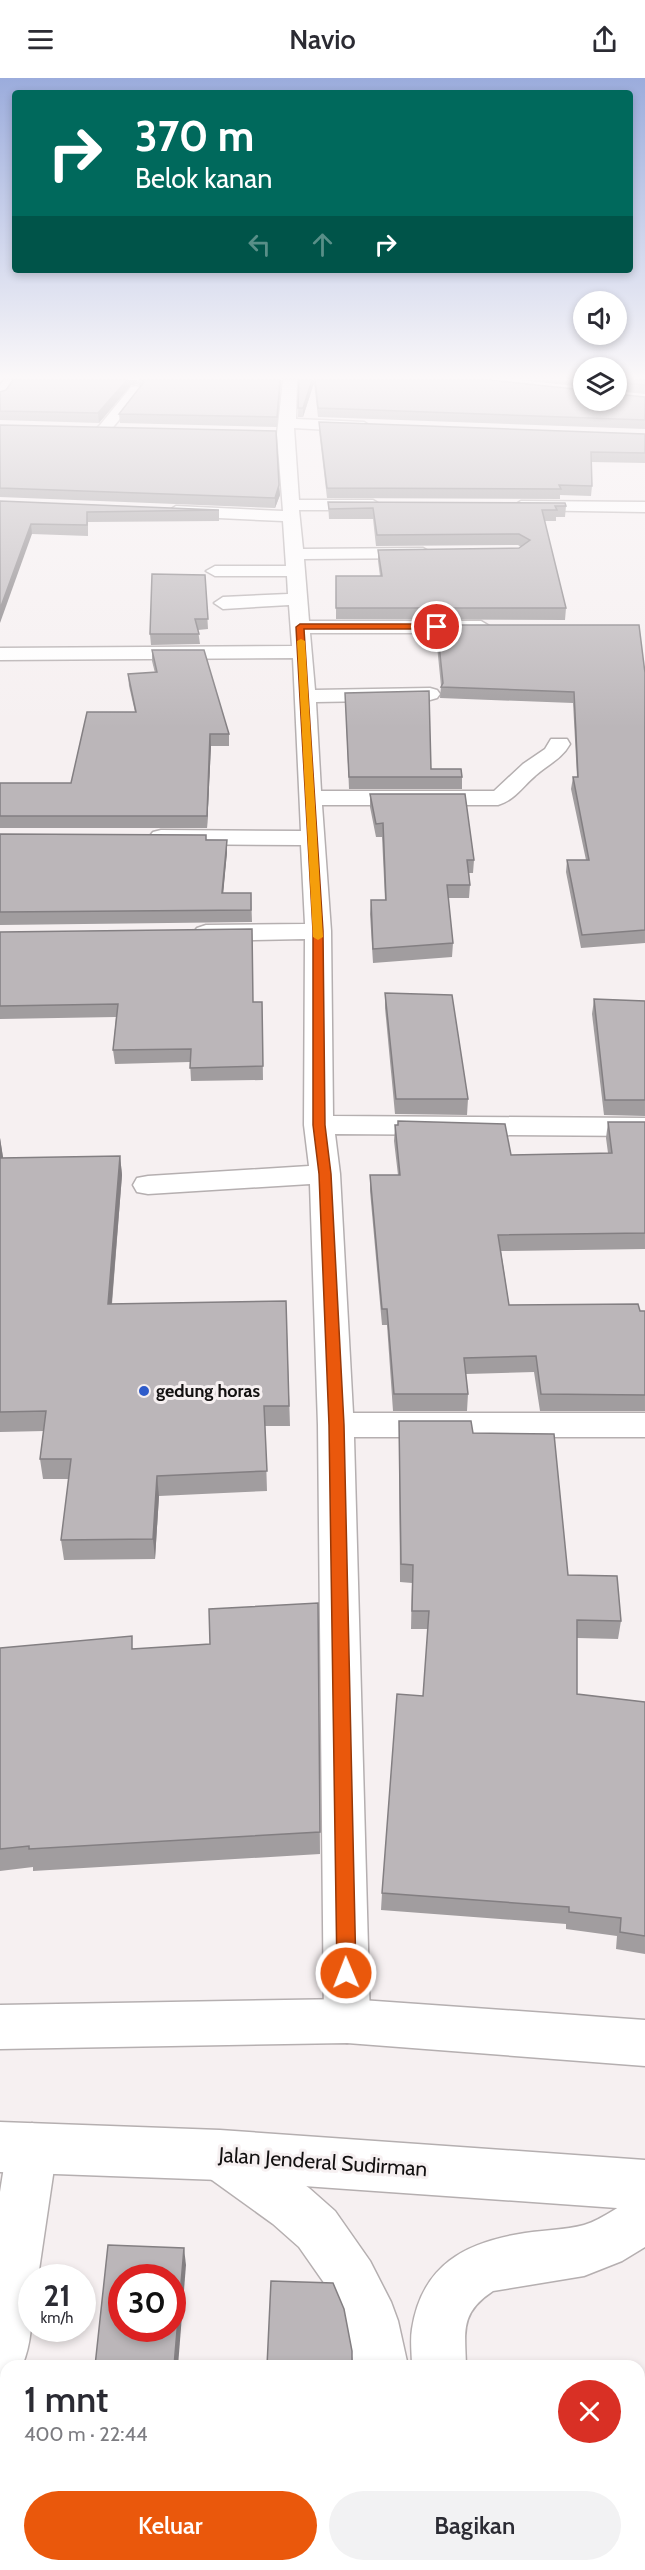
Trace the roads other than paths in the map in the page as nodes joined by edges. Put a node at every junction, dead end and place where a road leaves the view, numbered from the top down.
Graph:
1 (289, 496) edge
2 (385, 505) edge
3 (503, 506) edge
4 (645, 507) edge
5 (290, 510) junction
6 (163, 511) edge
7 (435, 553) edge
8 (215, 571) dead end
9 (298, 601) junction
10 (223, 603) dead end
11 (494, 627) edge
12 (0, 654) edge
13 (430, 694) edge
14 (305, 696) junction
15 (560, 744) dead end
16 (309, 798) junction
17 (144, 837) edge
18 (312, 838) junction
19 (318, 931) junction
20 (177, 933) edge
21 (319, 1125) junction
22 (645, 1127) edge
23 (325, 1174) junction
24 (148, 1185) dead end
25 (336, 1425) junction
26 (645, 1425) edge
27 (347, 2021) junction
28 (0, 2027) edge
29 (645, 2043) edge
30 (16, 2147) edge
31 (220, 2155) junction
32 (645, 2185) edge
33 (645, 2218) edge
34 (0, 2355) edge
35 (380, 2360) edge
36 (440, 2360) edge

1 - 5 street
2 - 5 street
3 - 4 street
5 - 6 street
5 - 9 street
7 - 9 street
8 - 9 street
9 - 10 street
9 - 11 street
9 - 12 street
9 - 14 street
13 - 14 street
14 - 16 street
15 - 16 street
16 - 18 street
17 - 18 street
18 - 19 street
19 - 20 street
19 - 21 street
21 - 22 street
21 - 23 street
23 - 24 street
23 - 25 street
25 - 26 street
25 - 27 street
27 - 28 street
27 - 29 street
30 - 31 street, Jalan Jenderal Sudirman
30 - 34 street
31 - 32 street, Jalan Jenderal Sudirman
31 - 35 street
33 - 36 street

